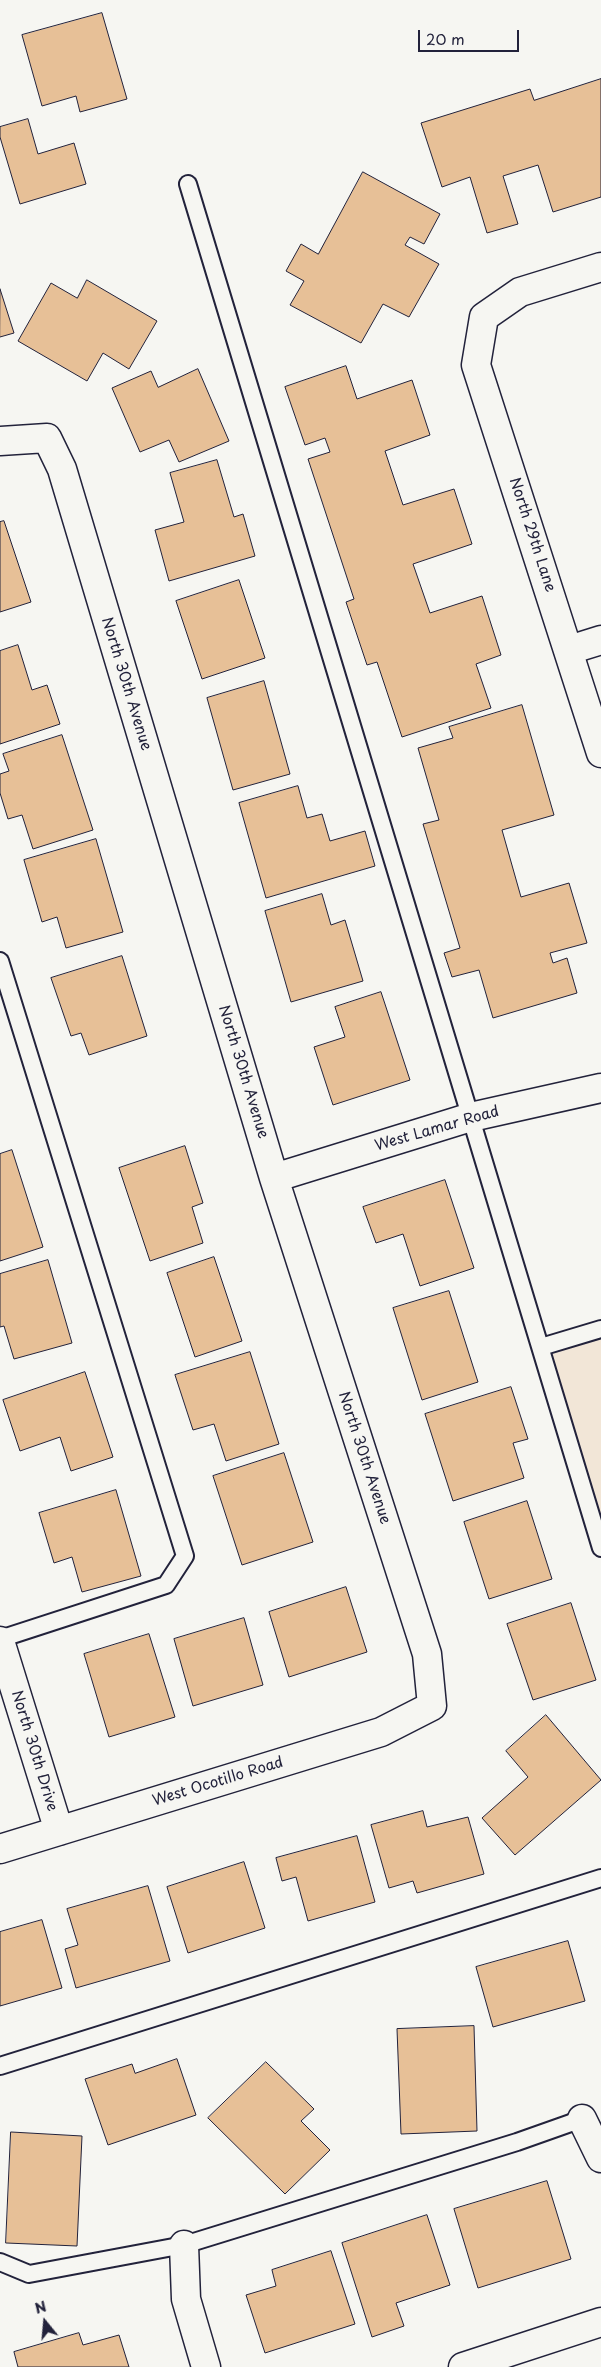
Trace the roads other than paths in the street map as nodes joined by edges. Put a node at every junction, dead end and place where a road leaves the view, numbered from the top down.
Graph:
1 (188, 184) dead end
2 (601, 267) edge
3 (0, 441) edge
4 (601, 640) edge
5 (569, 650) junction
6 (601, 753) edge
7 (0, 961) edge
8 (601, 1088) edge
9 (472, 1117) junction
10 (274, 1178) junction
11 (601, 1329) edge
12 (541, 1347) junction
13 (601, 1548) edge
14 (0, 1640) edge
15 (432, 1706) joint
16 (59, 1831) junction
17 (0, 1849) edge
18 (601, 1878) edge
19 (0, 2066) edge
20 (582, 2120) joint
21 (601, 2158) edge
22 (184, 2245) junction
23 (0, 2262) edge
24 (601, 2322) edge
25 (206, 2367) edge
26 (463, 2367) edge

1 - 9 lane
2 - 5 street, North 29th Lane
3 - 10 street, North 30th Avenue
4 - 5 street
5 - 6 street, North 29th Lane
7 - 14 lane
8 - 9 street, West Lamar Road
9 - 10 street, West Lamar Road
9 - 12 lane
10 - 15 street, North 30th Avenue
11 - 12 lane
12 - 13 lane
14 - 16 street, North 30th Drive
15 - 16 street, West Ocotillo Road
16 - 17 street, West Ocotillo Road
18 - 19 lane
20 - 21 street
20 - 22 lane
22 - 23 lane
22 - 25 street
24 - 26 street

